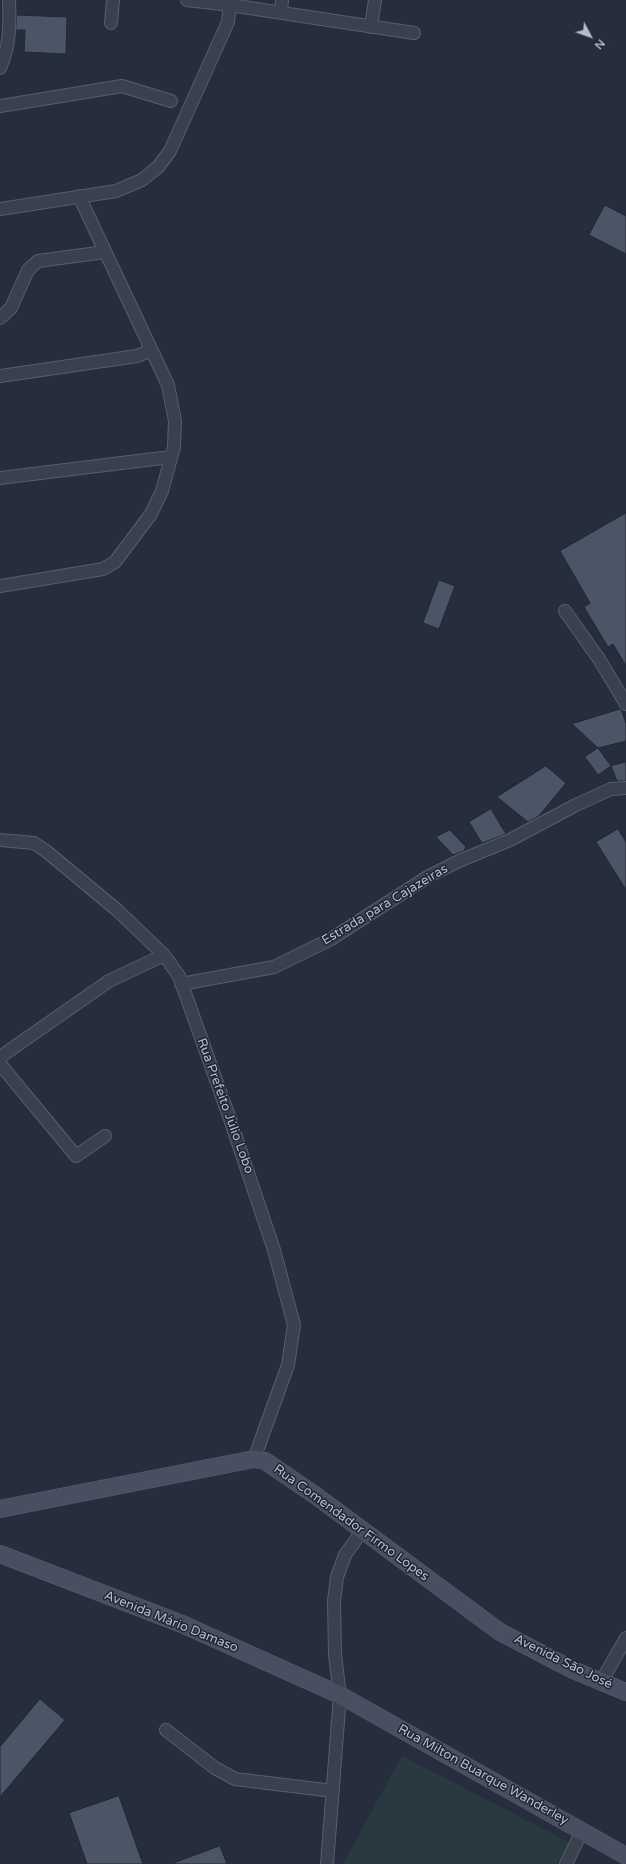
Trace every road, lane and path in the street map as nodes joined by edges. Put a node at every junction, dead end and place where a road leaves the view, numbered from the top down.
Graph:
1 (9, 0) edge
2 (113, 0) edge
3 (188, 0) edge
4 (282, 0) edge
5 (375, 0) edge
6 (230, 5) junction
7 (281, 13) junction
8 (111, 24) dead end
9 (372, 27) junction
10 (414, 33) dead end
11 (0, 68) edge
12 (171, 101) dead end
13 (0, 106) edge
14 (79, 196) junction
15 (0, 209) edge
16 (105, 252) junction
17 (0, 318) edge
18 (151, 350) junction
19 (0, 376) edge
20 (171, 460) junction
21 (0, 478) edge
22 (0, 586) edge
23 (565, 610) dead end
24 (626, 704) edge
25 (626, 788) edge
26 (0, 840) edge
27 (164, 955) junction
28 (181, 984) junction
29 (0, 1057) edge
30 (0, 1064) edge
31 (105, 1136) dead end
32 (254, 1459) junction
33 (0, 1508) edge
34 (362, 1531) junction
35 (0, 1554) edge
36 (500, 1632) joint
37 (626, 1638) edge
38 (601, 1682) junction
39 (626, 1692) edge
40 (340, 1695) junction
41 (166, 1730) dead end
42 (333, 1791) junction
43 (582, 1831) junction
44 (626, 1856) edge
45 (327, 1864) edge
46 (566, 1864) edge

1 - 11 street
2 - 8 street
3 - 6 street
4 - 7 street
5 - 9 street
6 - 7 street
6 - 14 street
7 - 9 street
9 - 10 street
12 - 13 street
14 - 15 street
14 - 16 street
16 - 17 street
16 - 18 street
18 - 19 street
18 - 20 street
20 - 21 street
20 - 22 street
23 - 24 street
25 - 28 street, Estrada para Cajazeiras
26 - 27 street, Rua Prefeito Júlio Lobo
27 - 28 street, Rua Prefeito Júlio Lobo
27 - 29 street
28 - 32 street, Rua Prefeito Júlio Lobo
30 - 31 street
32 - 33 street
32 - 34 street, Rua Comendador Firmo Lopes
34 - 36 street, Rua Comendador Firmo Lopes
34 - 40 street
35 - 40 street, Avenida Mário Damaso
36 - 38 street, Avenida São José
37 - 38 street
38 - 39 street, Avenida São José
40 - 42 street
40 - 43 street, Rua Milton Buarque Wanderley
41 - 42 street
42 - 45 street
43 - 44 street, Rua Milton Buarque Wanderley
43 - 46 street

